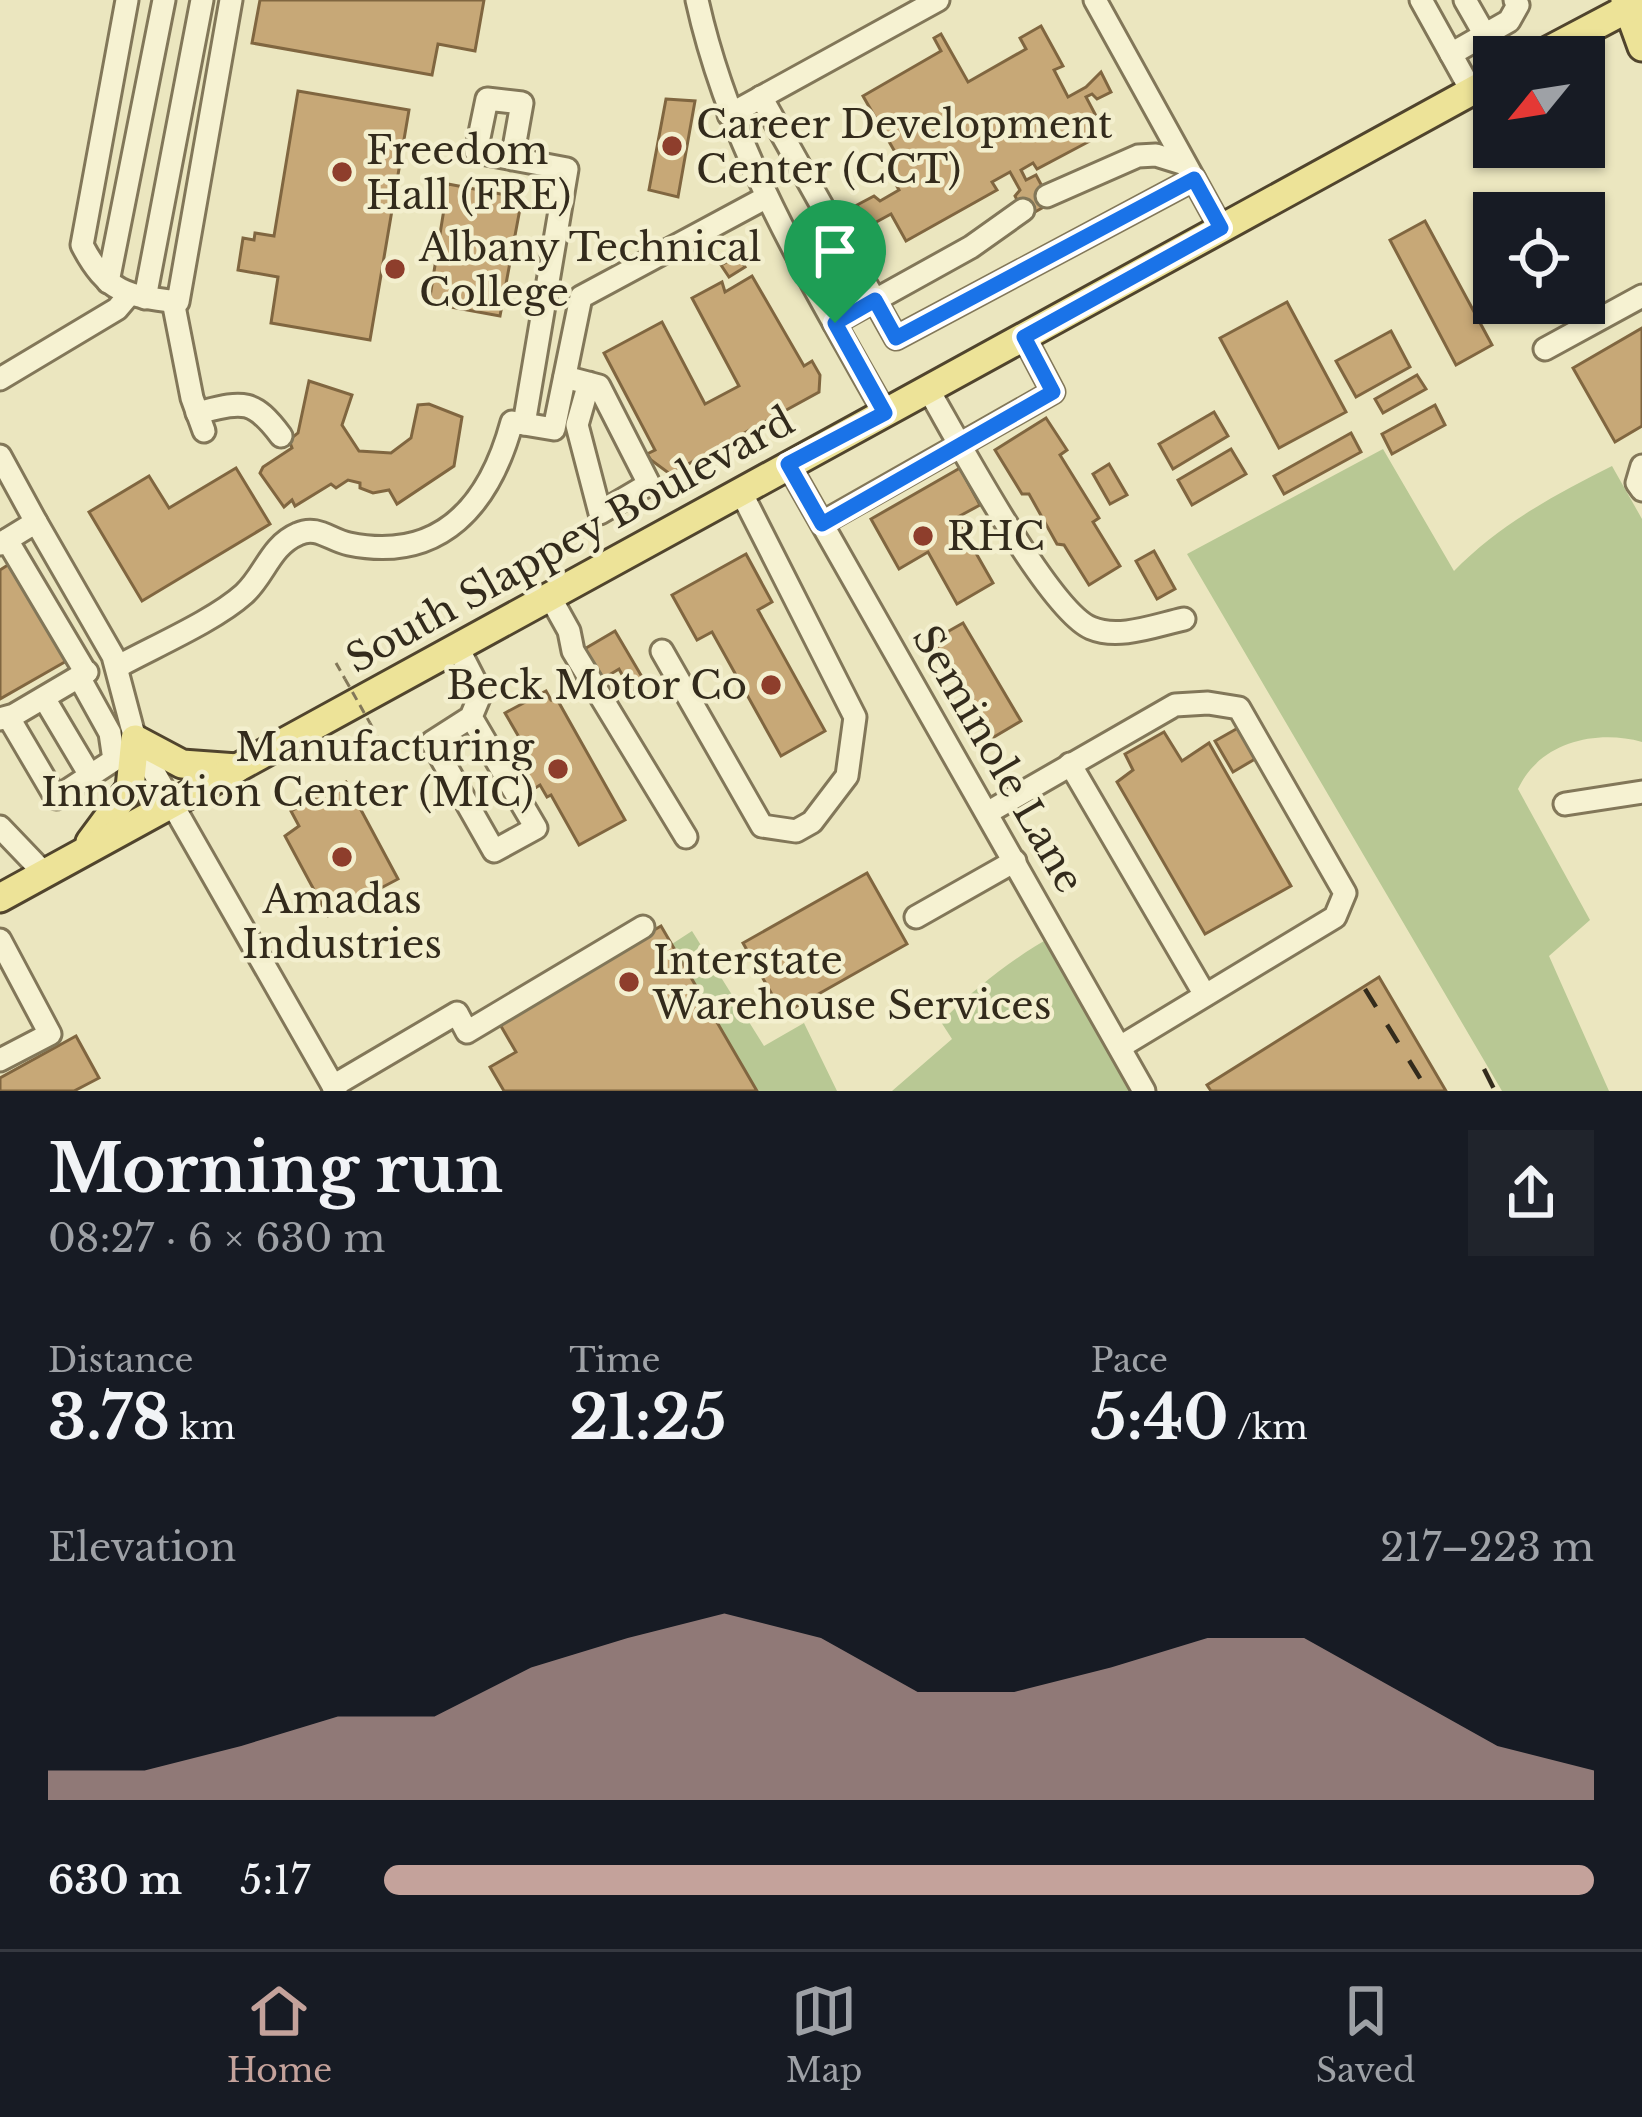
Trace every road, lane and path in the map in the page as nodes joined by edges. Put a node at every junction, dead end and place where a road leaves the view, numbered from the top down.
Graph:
1 (127, 0) edge
2 (164, 0) edge
3 (202, 0) edge
4 (231, 0) edge
5 (697, 0) edge
6 (938, 0) edge
7 (1095, 0) edge
8 (1421, 0) edge
9 (1465, 0) edge
10 (1515, 0) edge
11 (1635, 7) edge
12 (1485, 35) junction
13 (1578, 36) edge
14 (1642, 47) edge
15 (1451, 54) junction
16 (1473, 76) edge
17 (1473, 91) edge
18 (761, 97) junction
19 (729, 115) junction
20 (512, 159) dead end
21 (1190, 172) junction
22 (1047, 196) dead end
23 (767, 197) junction
24 (1023, 210) dead end
25 (1221, 228) junction
26 (108, 282) junction
27 (1642, 296) edge
28 (136, 297) junction
29 (875, 300) junction
30 (173, 302) junction
31 (835, 323) junction
32 (1024, 337) junction
33 (1545, 349) dead end
34 (565, 377) junction
35 (0, 380) edge
36 (589, 383) junction
37 (928, 389) junction
38 (885, 413) junction
39 (524, 424) junction
40 (280, 436) dead end
41 (960, 443) junction
42 (0, 457) edge
43 (788, 464) junction
44 (1642, 466) edge
45 (740, 490) junction
46 (1642, 490) edge
47 (37, 522) junction
48 (822, 524) junction
49 (3, 542) edge
50 (549, 595) junction
51 (1184, 619) dead end
52 (457, 646) junction
53 (662, 651) dead end
54 (115, 662) junction
55 (337, 663) dead end
56 (82, 675) junction
57 (44, 698) junction
58 (472, 717) junction
59 (5, 718) edge
60 (378, 738) dead end
61 (136, 739) junction
62 (1070, 764) junction
63 (239, 768) junction
64 (91, 777) junction
65 (1642, 792) edge
66 (1565, 804) dead end
67 (171, 806) junction
68 (987, 813) junction
69 (0, 827) edge
70 (686, 837) dead end
71 (80, 855) junction
72 (1015, 861) junction
73 (45, 874) junction
74 (0, 898) edge
75 (916, 917) dead end
76 (643, 927) dead end
77 (0, 940) edge
78 (1205, 995) junction
79 (1120, 1047) junction
80 (0, 1060) edge
81 (335, 1089) edge
82 (1144, 1091) edge

1 - 26 street
2 - 26 street
3 - 28 street
4 - 30 street
5 - 19 street
6 - 18 street
7 - 21 street
8 - 15 street
9 - 12 street
10 - 12 street
11 - 13 main road
11 - 14 main road
12 - 15 street
15 - 16 street
17 - 25 main road, South Slappey Boulevard
18 - 19 street
18 - 29 street
19 - 23 street
20 - 39 street
21 - 22 street
21 - 25 street
21 - 29 street
23 - 31 street
23 - 34 street
24 - 29 street
25 - 32 main road, South Slappey Boulevard
26 - 28 street
27 - 33 street
28 - 30 street
28 - 35 street
29 - 31 street
30 - 40 street
31 - 38 street
32 - 37 main road, South Slappey Boulevard
32 - 41 street
34 - 36 street
34 - 39 street
36 - 36 street
37 - 38 main road, South Slappey Boulevard
37 - 41 street
38 - 43 main road, South Slappey Boulevard
39 - 54 street
41 - 48 street
41 - 51 street
42 - 47 street
43 - 45 main road, South Slappey Boulevard
43 - 48 street, Seminole Lane
44 - 46 street
45 - 50 main road, South Slappey Boulevard
45 - 53 street
47 - 49 street
47 - 54 street
48 - 68 street, Seminole Lane
49 - 56 street
50 - 52 main road, South Slappey Boulevard
50 - 70 street
52 - 58 street
52 - 63 main road, South Slappey Boulevard
54 - 56 street
54 - 61 street
55 - 60 path, bridge
56 - 57 street
56 - 64 street
57 - 59 street
57 - 64 street
58 - 58 street
59 - 64 street
61 - 63 main road
61 - 67 street
61 - 71 main road
62 - 68 street
62 - 78 street
62 - 78 street
63 - 67 main road, South Slappey Boulevard
65 - 66 street
67 - 71 main road, South Slappey Boulevard
67 - 81 street
68 - 72 street, Seminole Lane
69 - 73 street
71 - 73 main road, South Slappey Boulevard
72 - 75 street
72 - 79 street, Seminole Lane
73 - 74 main road, South Slappey Boulevard
76 - 81 street
77 - 80 street
78 - 79 street
79 - 82 street, Seminole Lane

